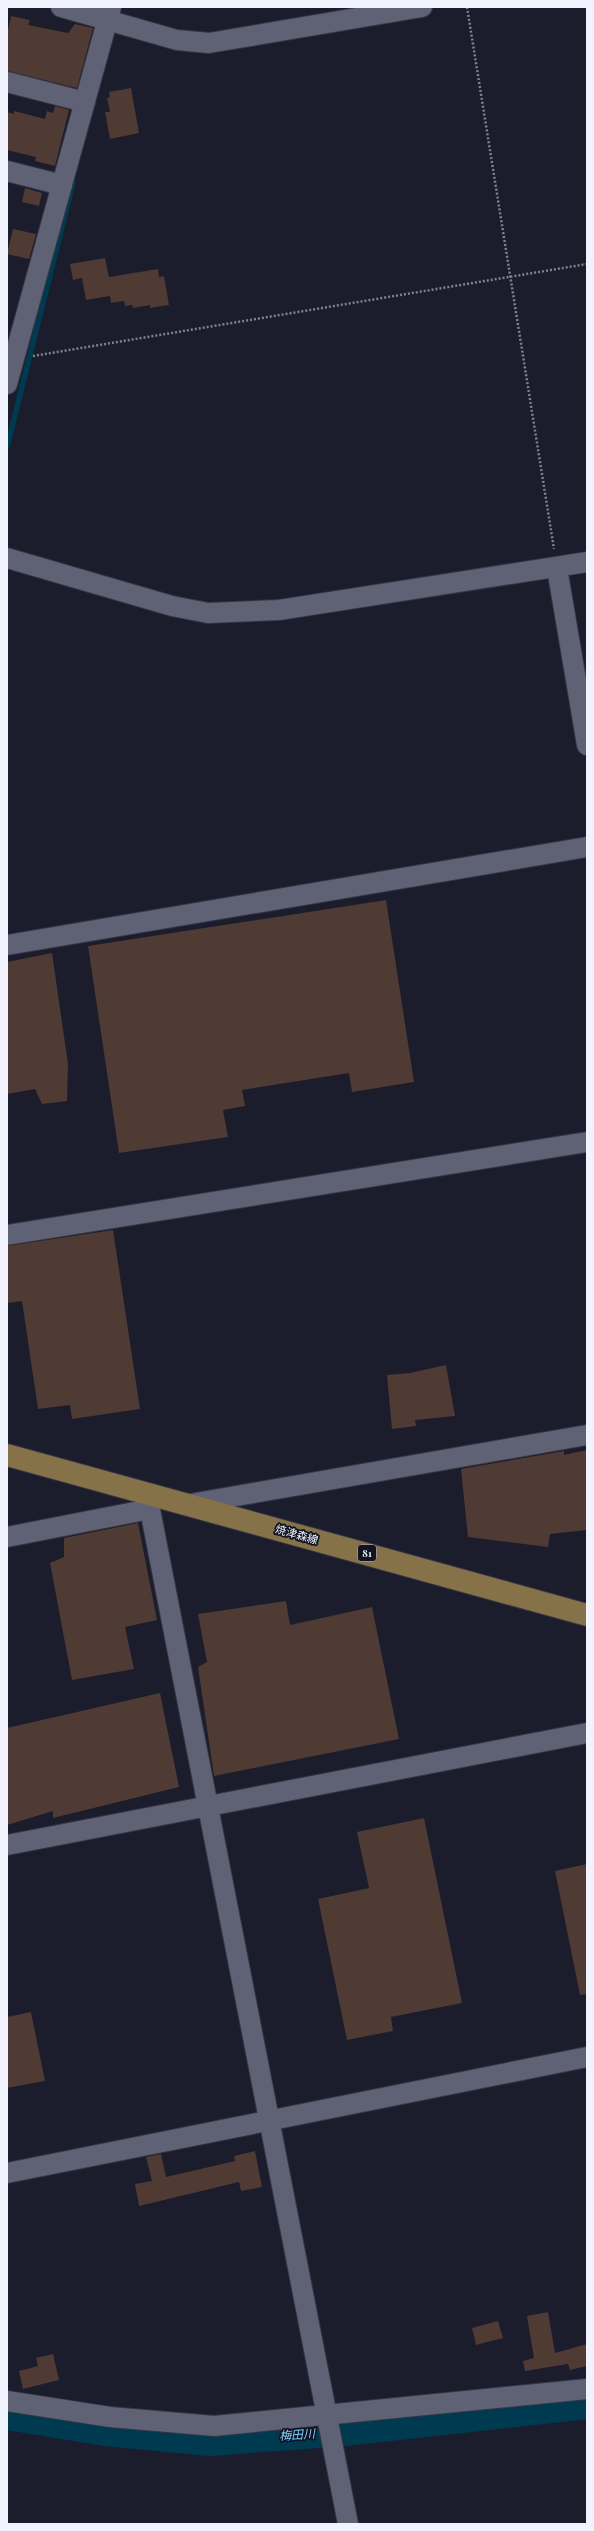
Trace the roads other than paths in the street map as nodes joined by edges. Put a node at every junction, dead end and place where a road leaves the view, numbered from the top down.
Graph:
1 (61, 7) edge
2 (422, 7) edge
3 (340, 14) edge
4 (115, 17) edge
5 (7, 82) edge
6 (85, 102) junction
7 (7, 171) edge
8 (62, 185) junction
9 (10, 358) edge
10 (7, 384) edge
11 (7, 558) edge
12 (587, 562) edge
13 (557, 568) junction
14 (587, 745) edge
15 (587, 847) edge
16 (7, 945) edge
17 (587, 1142) edge
18 (7, 1235) edge
19 (587, 1435) edge
20 (7, 1455) edge
21 (149, 1502) junction
22 (190, 1504) junction
23 (7, 1537) edge
24 (587, 1615) edge
25 (587, 1733) edge
26 (207, 1806) junction
27 (7, 1845) edge
28 (587, 2058) edge
29 (270, 2121) junction
30 (7, 2174) edge
31 (587, 2389) edge
32 (7, 2401) edge
33 (326, 2415) junction
34 (348, 2524) edge

1 - 4 street
2 - 3 street
3 - 4 street
4 - 6 street
5 - 6 street
6 - 8 street
7 - 8 street
8 - 9 street
9 - 10 street
11 - 13 street
12 - 13 street
13 - 14 street
15 - 16 street
17 - 18 street
19 - 22 street
20 - 21 main road, 焼津森線 / 81
21 - 22 main road, 焼津森線 / 81
21 - 23 street
21 - 26 street
22 - 24 main road, 焼津森線 / 81
25 - 26 street
26 - 27 street
26 - 29 street
28 - 29 street
29 - 30 street
29 - 33 street
31 - 33 street
32 - 33 street
33 - 34 street

